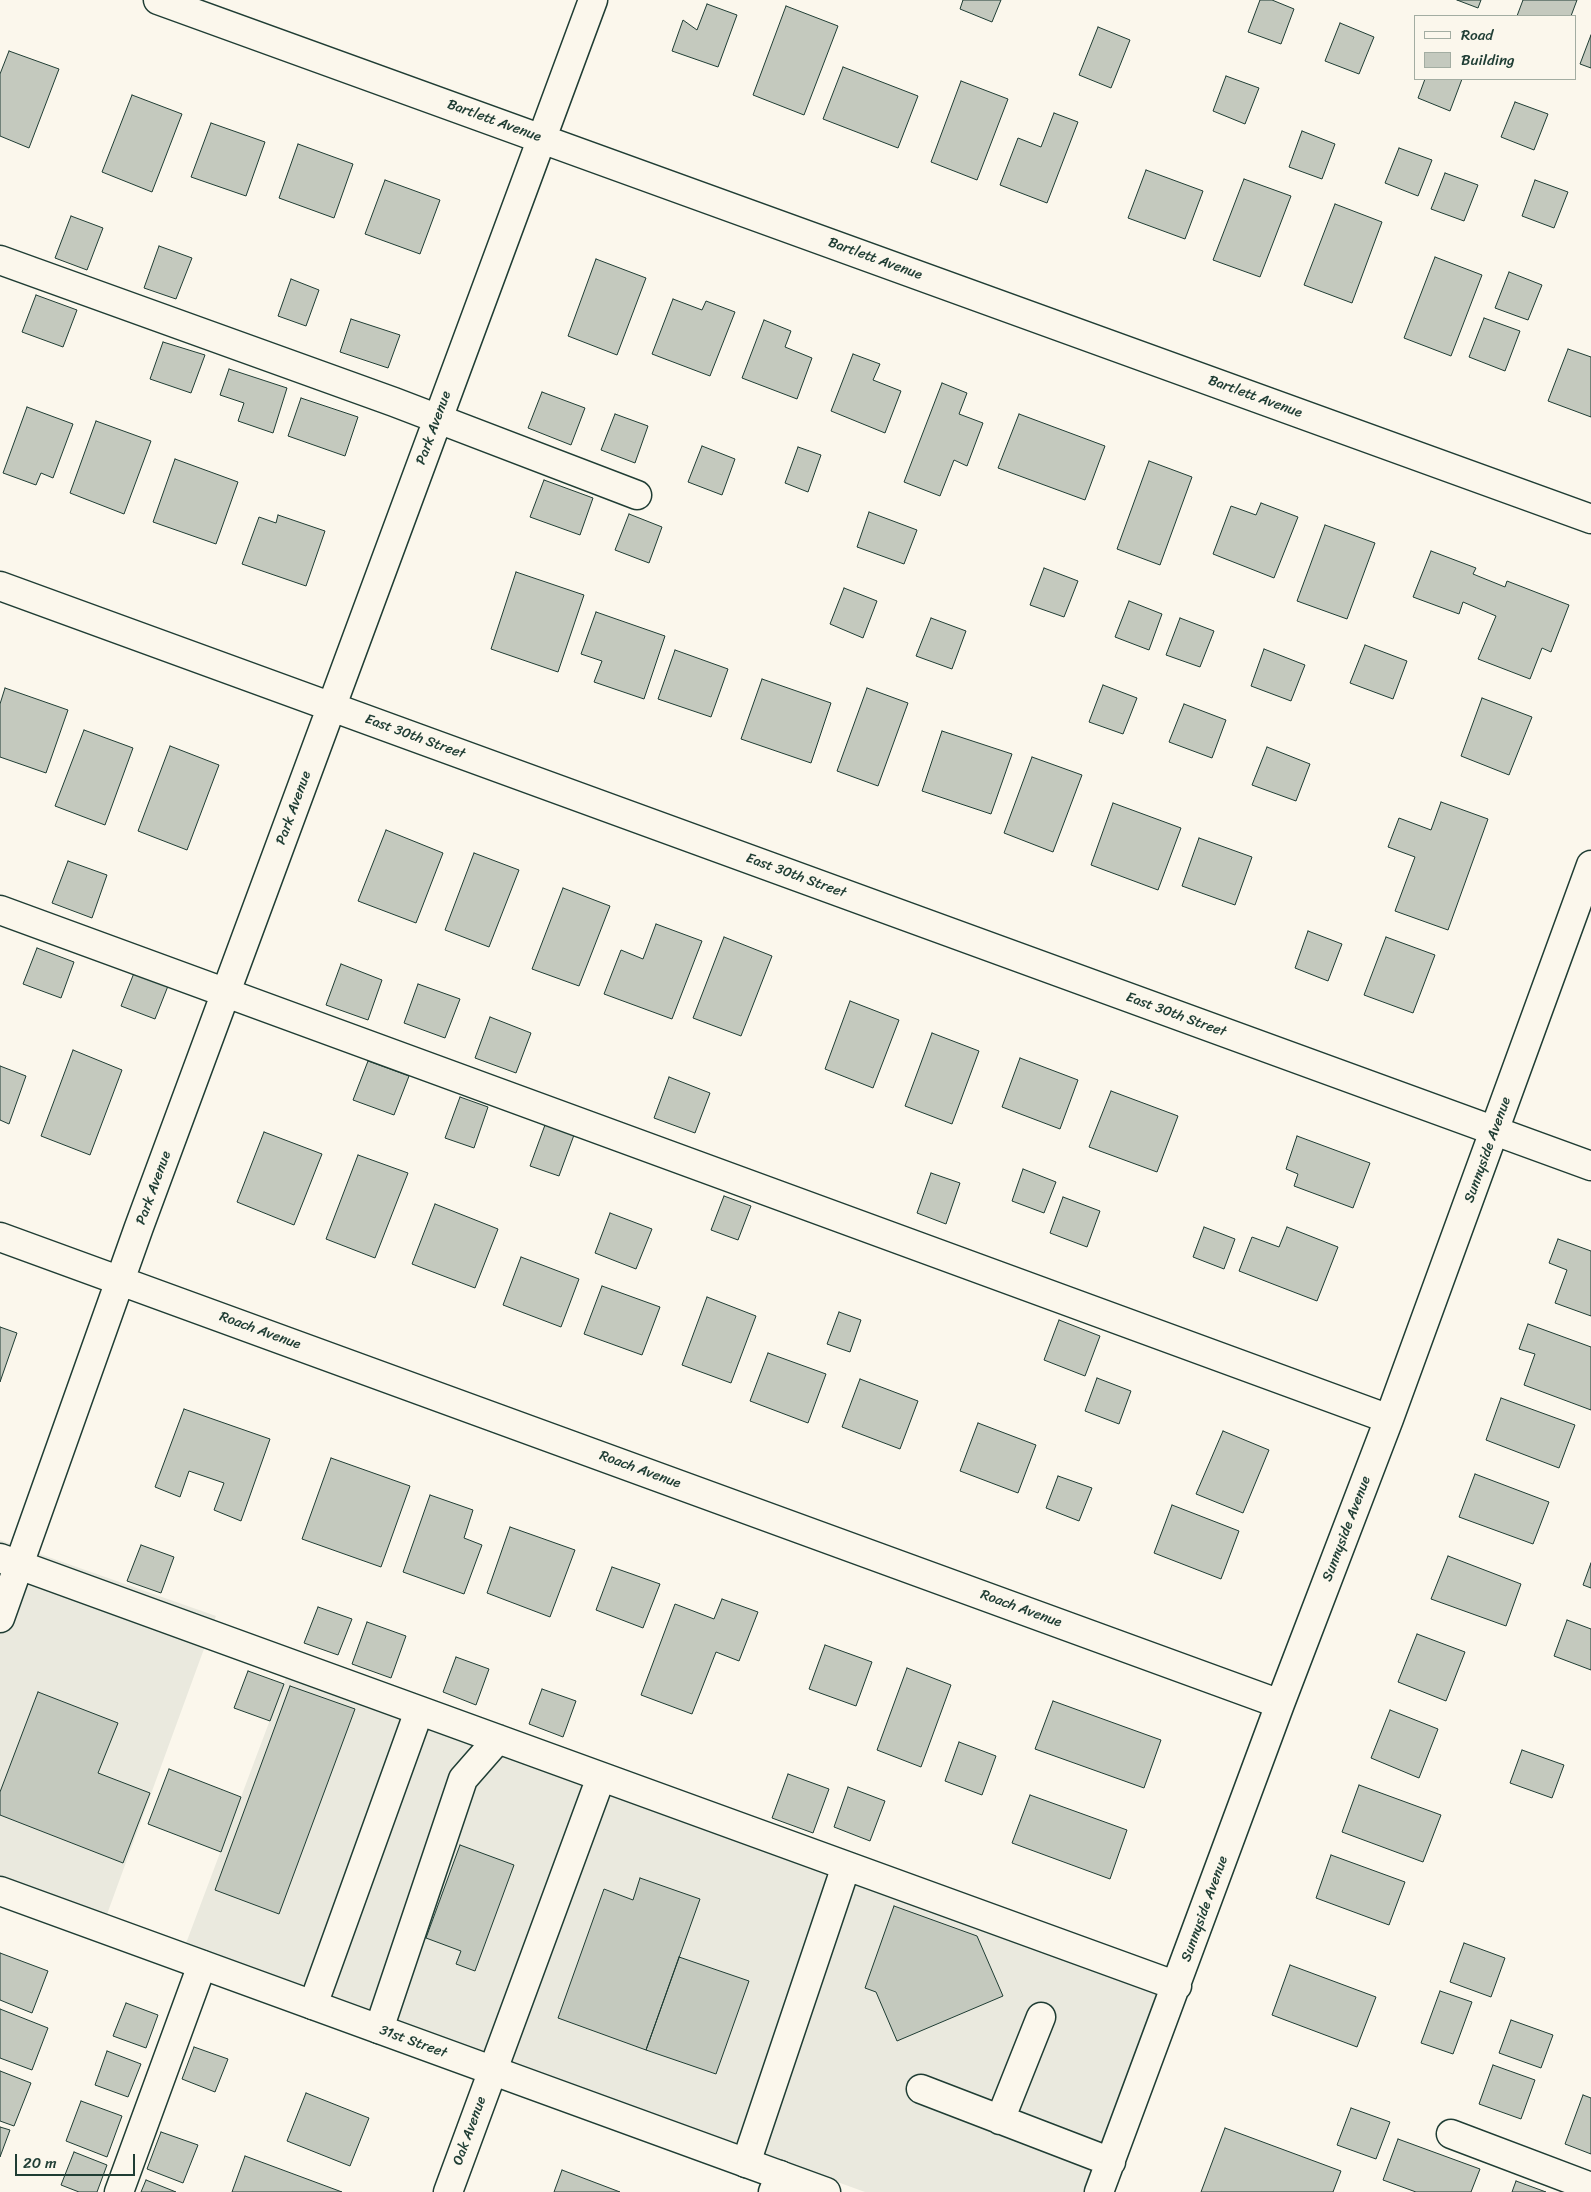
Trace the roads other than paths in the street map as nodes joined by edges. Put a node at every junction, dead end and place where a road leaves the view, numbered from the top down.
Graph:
1 (158, 0) edge
2 (593, 0) edge
3 (541, 138) junction
4 (0, 260) edge
5 (438, 419) junction
6 (637, 496) dead end
7 (1591, 519) edge
8 (0, 586) edge
9 (331, 707) junction
10 (1591, 866) edge
11 (0, 910) edge
12 (226, 992) junction
13 (1495, 1132) junction
14 (1591, 1166) edge
15 (0, 1237) edge
16 (120, 1280) junction
17 (1390, 1419) junction
18 (9, 1562) edge
19 (0, 1618) edge
20 (1280, 1704) junction
21 (419, 1711) junction
22 (498, 1739) junction
23 (601, 1777) junction
24 (846, 1866) junction
25 (0, 1891) edge
26 (202, 1965) junction
27 (1177, 1986) junction
28 (313, 2006) junction
29 (1040, 2017) dead end
30 (379, 2029) junction
31 (493, 2071) junction
32 (921, 2089) dead end
33 (1000, 2120) junction
34 (1451, 2134) dead end
35 (1111, 2162) junction
36 (746, 2163) junction
37 (776, 2184) edge
38 (1591, 2187) edge
39 (119, 2192) edge
40 (448, 2192) edge
41 (826, 2192) edge
42 (1099, 2192) edge

1 - 3 street, Bartlett Avenue
2 - 3 street, Park Avenue
3 - 5 street, Park Avenue
3 - 7 street, Bartlett Avenue
4 - 5 street
5 - 6 street
5 - 9 street, Park Avenue
8 - 9 street, East 30th Street
9 - 12 street, Park Avenue
9 - 13 street, East 30th Street
10 - 13 street, Sunnyside Avenue
11 - 12 street
12 - 16 street, Park Avenue
12 - 17 street
13 - 14 street, East 30th Street
13 - 17 street, Sunnyside Avenue
15 - 16 street, Roach Avenue
16 - 18 street, Park Avenue
16 - 20 street, Roach Avenue
17 - 20 street, Sunnyside Avenue
18 - 19 street, Park Avenue
18 - 21 street
20 - 27 street, Sunnyside Avenue
21 - 22 street
21 - 28 street
22 - 23 street
22 - 30 street
23 - 24 street
23 - 31 street, Oak Avenue
24 - 27 street
24 - 36 street
25 - 26 street, 31st Street
26 - 28 street, 31st Street
26 - 39 street
27 - 35 street, Sunnyside Avenue
28 - 30 street, 31st Street
29 - 33 street
30 - 31 street, 31st Street
31 - 36 street, 31st Street
31 - 40 street, Oak Avenue
32 - 33 street
33 - 35 street
34 - 38 street
35 - 42 street, Sunnyside Avenue
36 - 37 street, 31st Street
37 - 41 street, 31st Street

